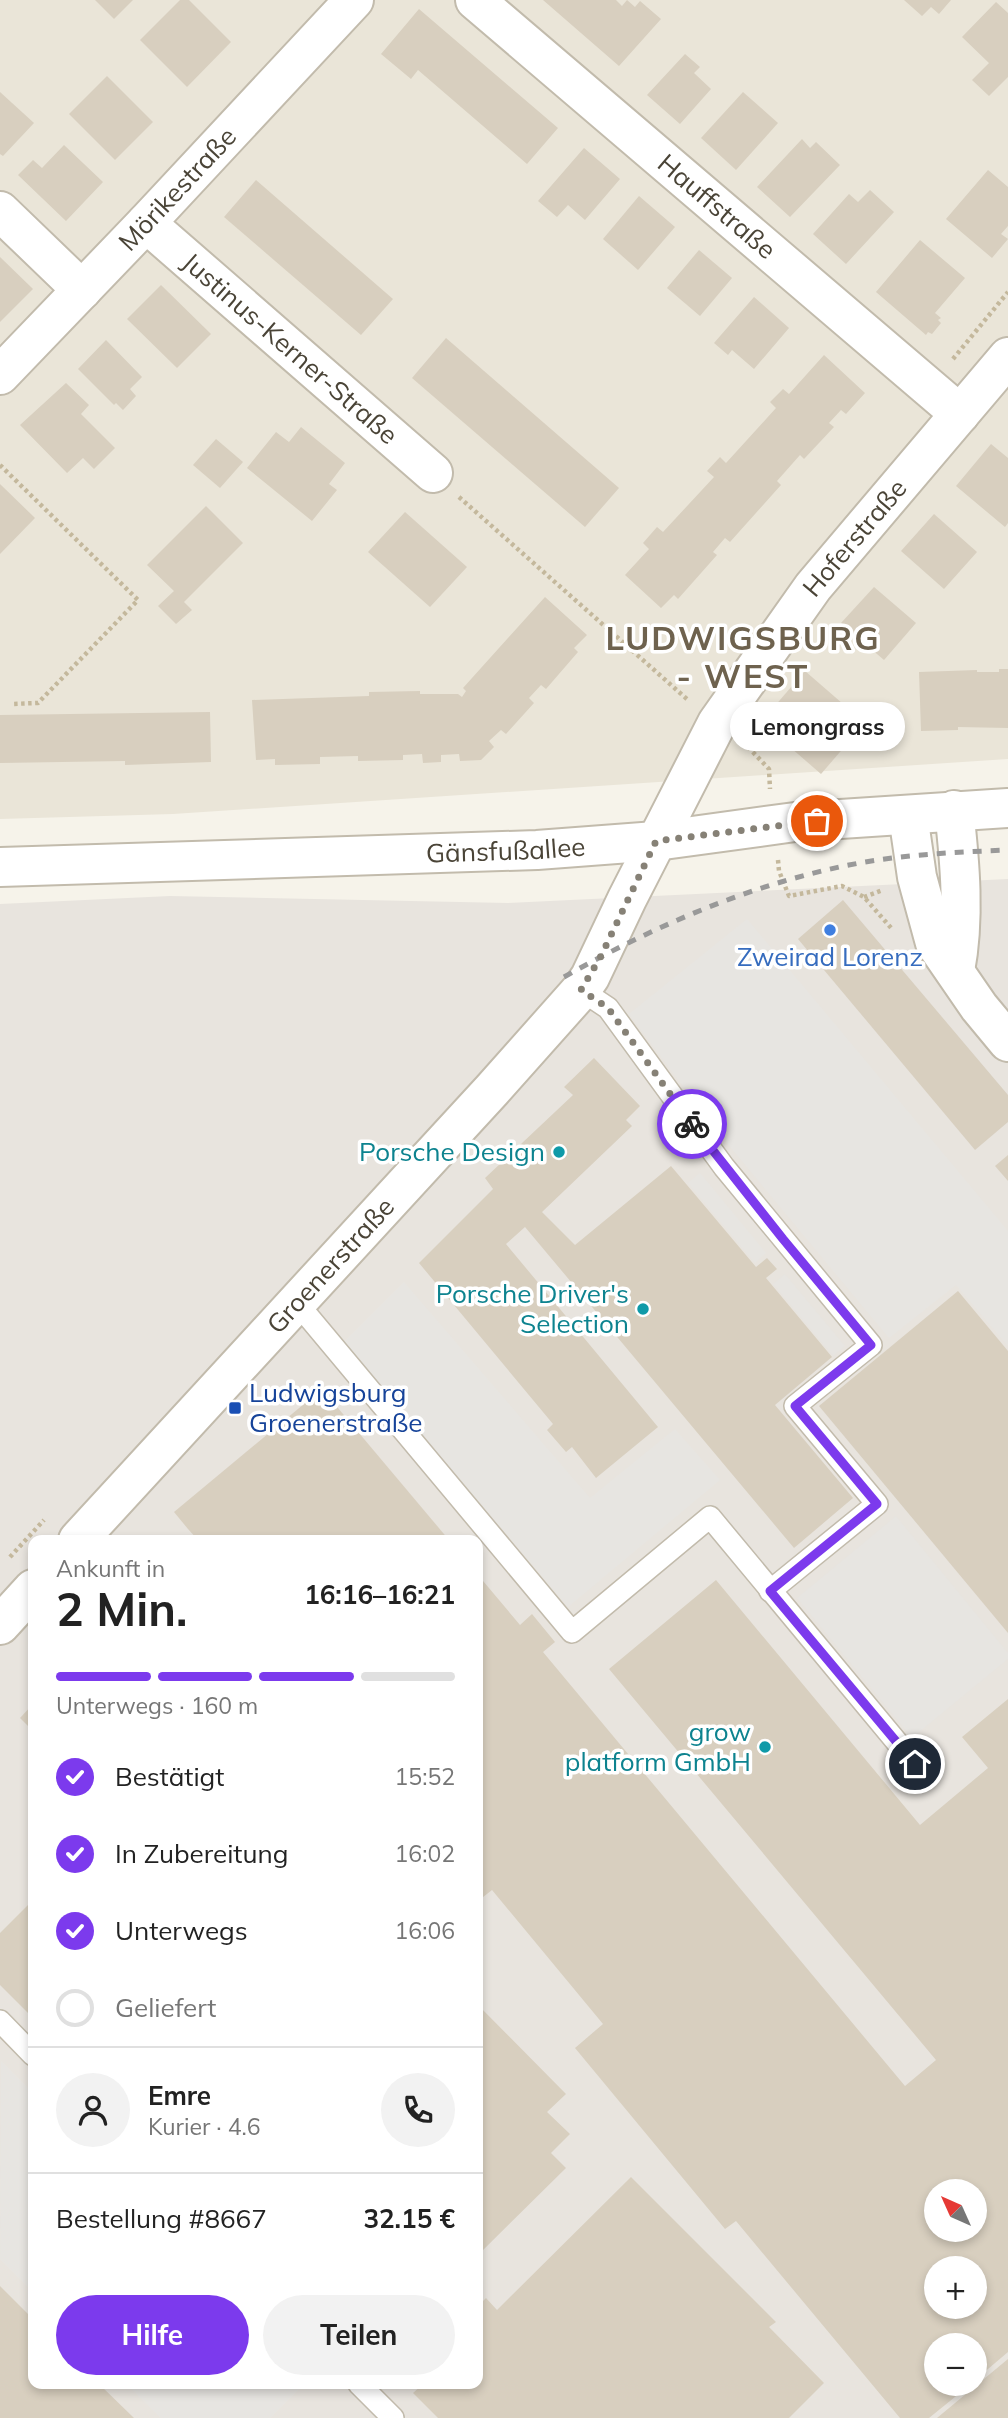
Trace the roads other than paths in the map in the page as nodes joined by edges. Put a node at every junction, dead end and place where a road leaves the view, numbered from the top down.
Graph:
1 (354, 0) edge
2 (475, 0) edge
3 (0, 211) edge
4 (146, 223) junction
5 (82, 290) junction
6 (1008, 357) edge
7 (0, 375) edge
8 (960, 414) junction
9 (433, 473) road end
10 (1008, 808) edge
11 (954, 810) junction
12 (908, 815) junction
13 (656, 841) junction
14 (0, 867) edge
15 (955, 971) junction
16 (581, 990) junction
17 (1008, 1042) edge
18 (297, 1303) junction
19 (83, 1535) edge
20 (770, 1591) junction
21 (28, 1594) edge
22 (0, 1625) edge
23 (915, 1764) dead end
24 (0, 2021) edge
25 (28, 2050) edge
26 (364, 2389) edge
27 (393, 2418) edge

1 - 4 street, Mörikestraße
2 - 8 street, Hauffstraße
3 - 5 street
4 - 5 street, Mörikestraße
4 - 9 street, Justinus-Kerner-Straße
5 - 7 street, Mörikestraße
6 - 8 street, Hoferstraße
8 - 13 street, Hoferstraße
10 - 11 street, Gänsfußallee
11 - 12 street, Gänsfußallee
11 - 15 street
12 - 13 street, Gänsfußallee
12 - 15 street
13 - 14 street, Gänsfußallee
13 - 16 street, Groenerstraße
15 - 17 street
16 - 18 street, Groenerstraße
16 - 20 lane
18 - 19 street, Groenerstraße
18 - 20 lane
20 - 23 lane
21 - 22 street
24 - 25 lane
26 - 27 lane

